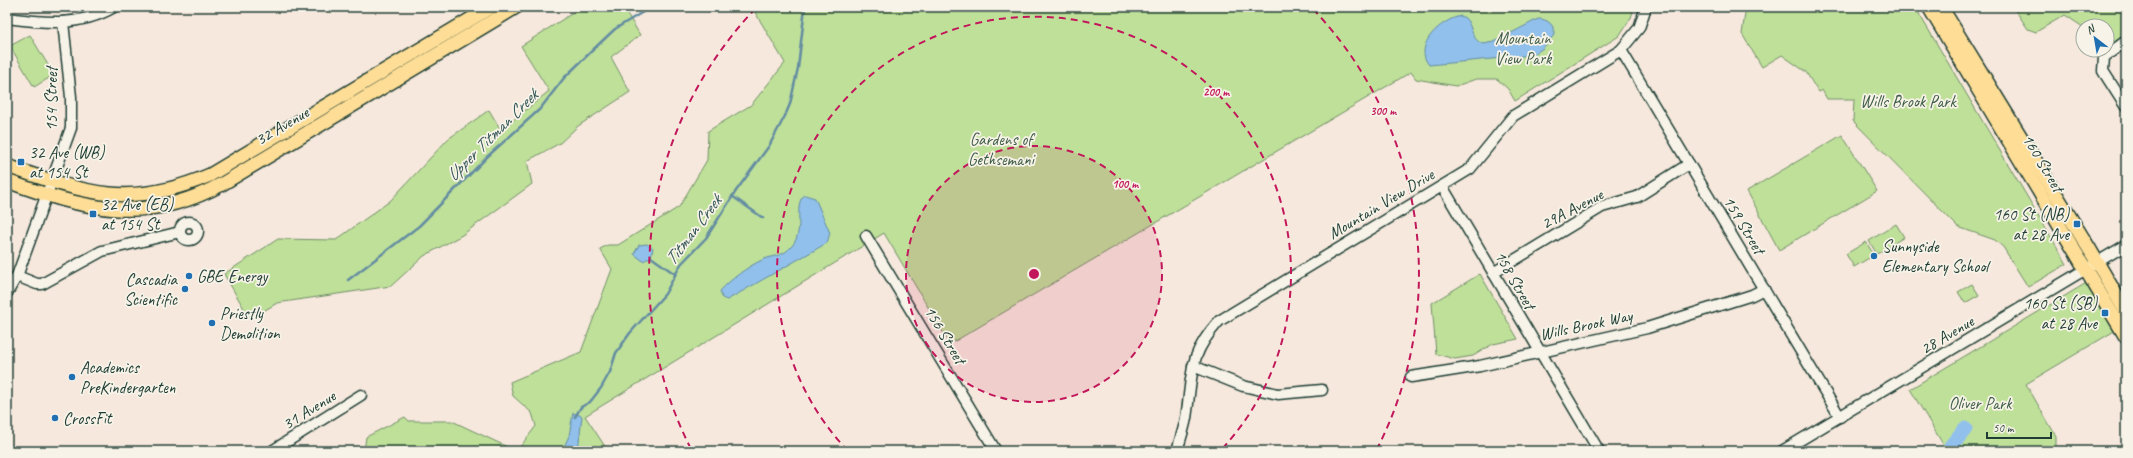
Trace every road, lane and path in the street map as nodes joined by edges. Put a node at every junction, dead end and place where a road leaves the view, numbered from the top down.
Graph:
1 (114, 7) edge
2 (491, 7) edge
3 (516, 7) edge
4 (1646, 7) edge
5 (1929, 7) edge
6 (1941, 7) edge
7 (7, 18) edge
8 (63, 22) junction
9 (447, 33) junction
10 (2126, 41) edge
11 (1621, 50) junction
12 (401, 75) junction
13 (2126, 107) edge
14 (1689, 164) junction
15 (7, 166) edge
16 (7, 181) edge
17 (52, 182) junction
18 (1442, 186) junction
19 (47, 195) junction
20 (180, 232) dead end
21 (866, 236) dead end
22 (2126, 245) edge
23 (2098, 262) junction
24 (2086, 270) junction
25 (1493, 273) junction
26 (17, 276) junction
27 (1764, 289) junction
28 (7, 293) edge
29 (2126, 312) edge
30 (2126, 337) edge
31 (1539, 352) junction
32 (1193, 366) junction
33 (1411, 377) dead end
34 (1322, 390) dead end
35 (361, 395) dead end
36 (1840, 417) junction
37 (272, 451) edge
38 (996, 451) edge
39 (1177, 451) edge
40 (1599, 451) edge
41 (1782, 451) edge

1 - 8 street
2 - 9 main road, 32 Avenue
3 - 12 main road, 32 Avenue
4 - 11 street, Mountain View Drive
5 - 24 main road, 160 Street
6 - 23 main road, 160 Street
7 - 8 street
8 - 17 street, 154 Street
9 - 12 main road
9 - 17 main road, 32 Avenue
10 - 13 street
11 - 14 street, 159 Street
11 - 18 street, Mountain View Drive
12 - 19 main road, 32 Avenue
14 - 25 street, 29A Avenue
14 - 27 street, 159 Street
15 - 17 main road, 32 Avenue
16 - 19 main road, 32 Avenue
17 - 19 street, 154 Street
18 - 25 street, 158 Street
18 - 32 street, Mountain View Drive
19 - 26 street, 154 Street
20 - 26 street
21 - 38 street, 156 Street
22 - 23 street, 28 Avenue
23 - 24 street, 28 Avenue
23 - 29 main road, 160 Street
24 - 30 main road, 160 Street
24 - 36 street, 28 Avenue
25 - 31 street, 158 Street
26 - 28 street, 154 Street
27 - 31 street, Wills Brook Way
27 - 36 street, 159 Street
31 - 33 street, Wills Brook Way
31 - 40 street, 158 Street
32 - 34 street
32 - 39 street, Mountain View Drive
35 - 37 street, 31 Avenue
36 - 41 street, 28 Avenue

